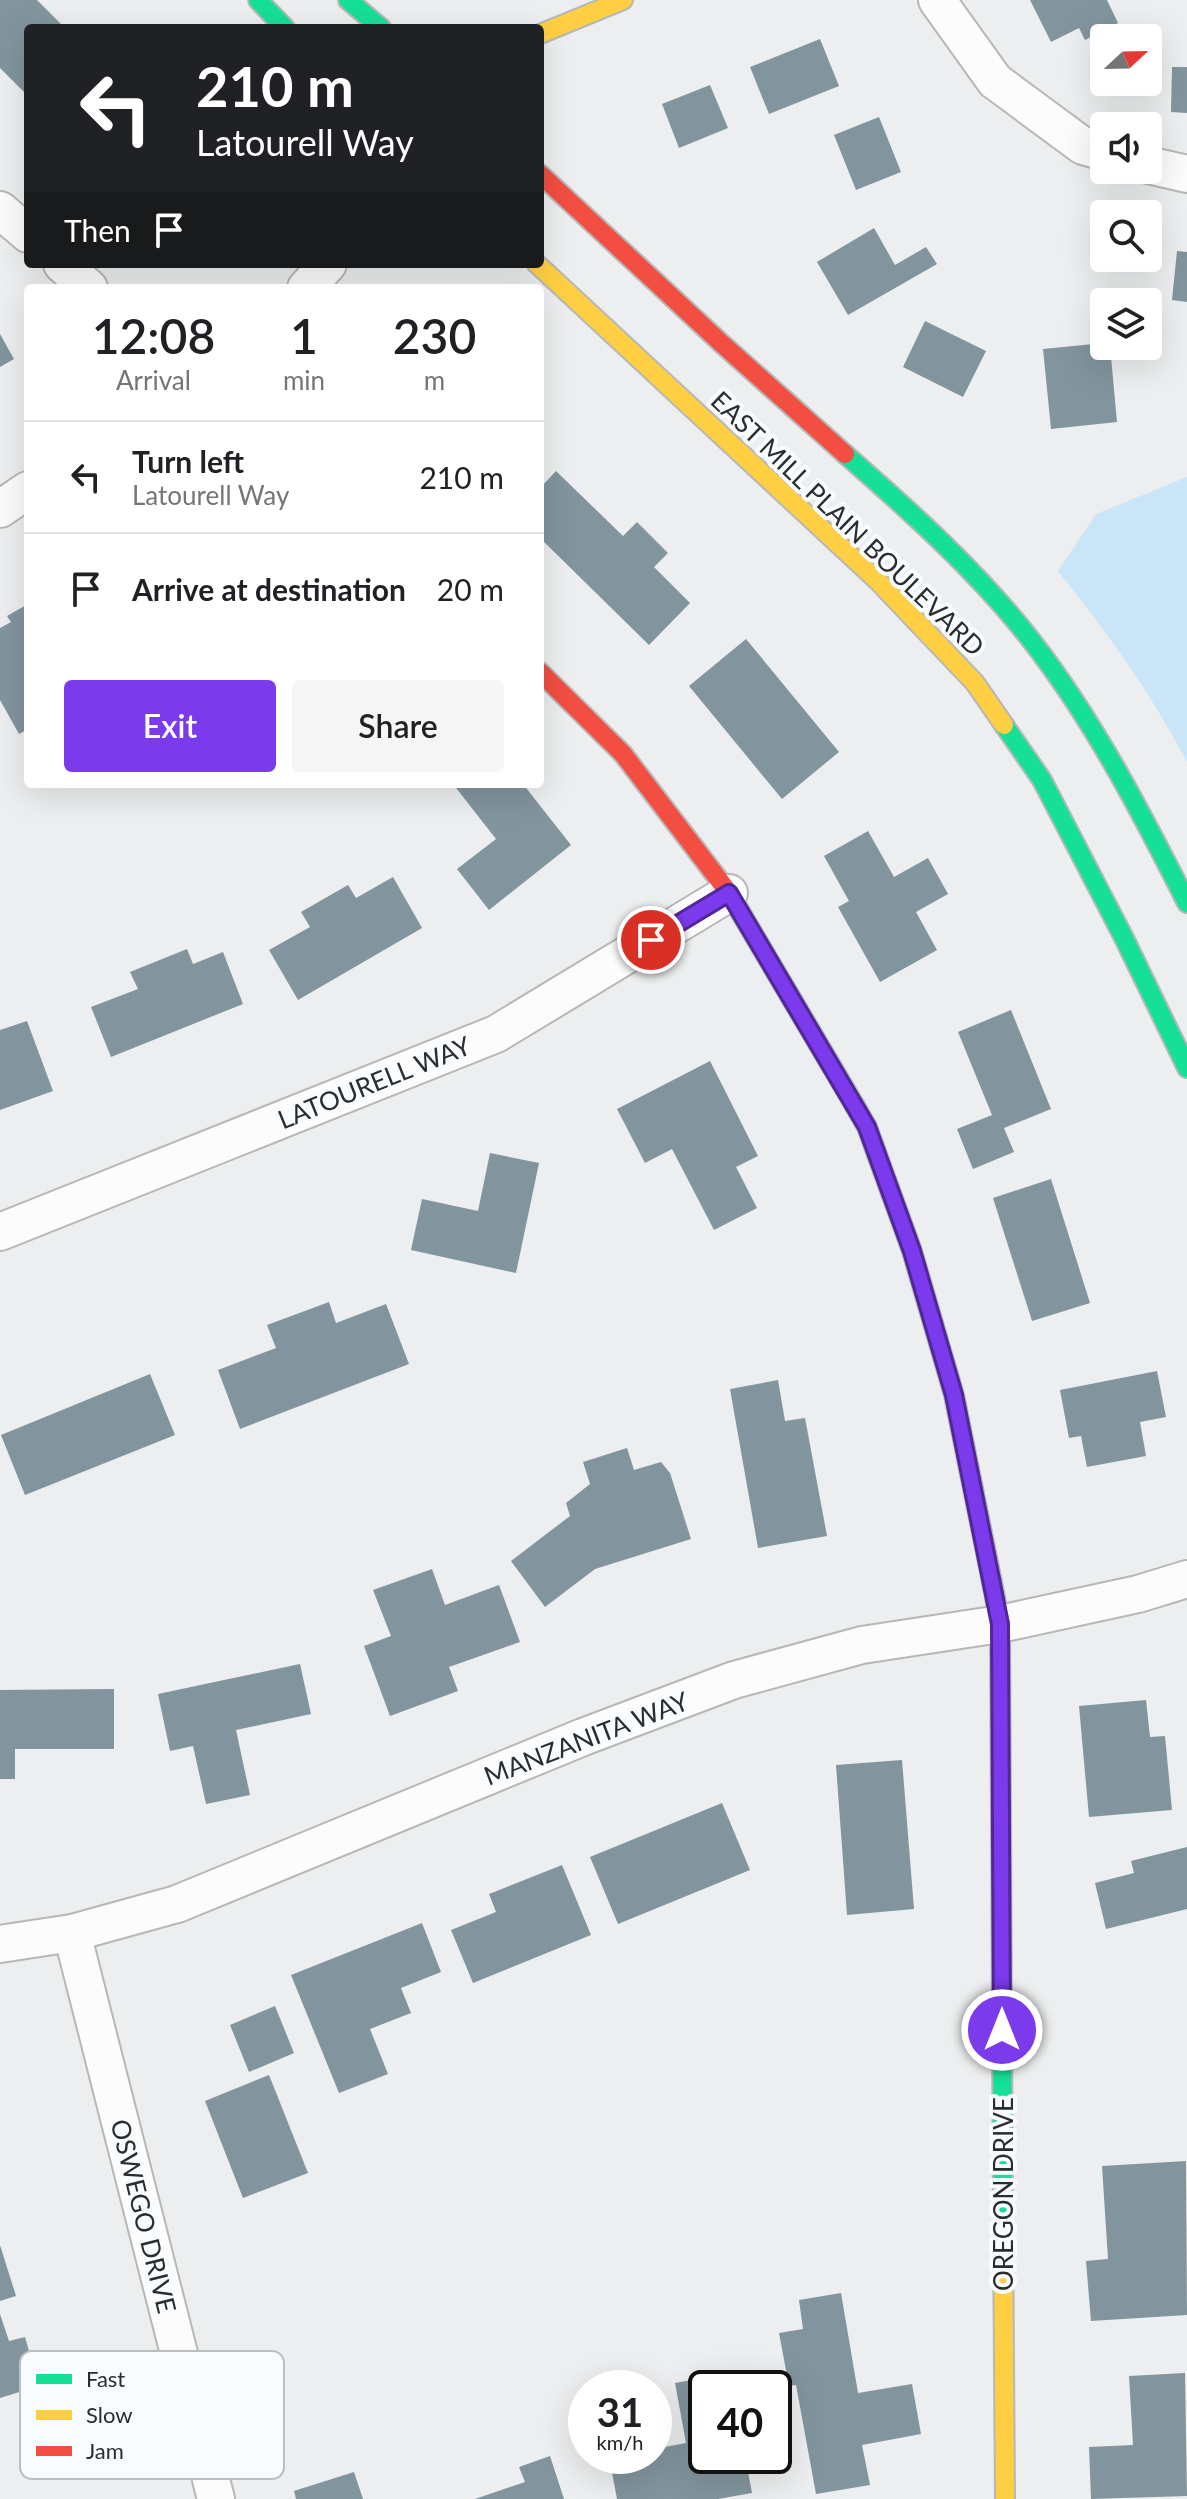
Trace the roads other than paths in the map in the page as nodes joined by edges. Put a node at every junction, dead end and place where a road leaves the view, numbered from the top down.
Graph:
1 (258, 0) edge
2 (348, 0) edge
3 (623, 0) edge
4 (937, 0) edge
5 (281, 24) edge
6 (376, 24) edge
7 (544, 32) edge
8 (1090, 146) edge
9 (1162, 168) edge
10 (1187, 174) edge
11 (544, 178) edge
12 (0, 210) edge
13 (24, 231) edge
14 (66, 268) edge
15 (324, 268) edge
16 (541, 268) edge
17 (84, 284) edge
18 (310, 284) edge
19 (24, 493) edge
20 (0, 509) edge
21 (544, 676) edge
22 (729, 893) junction
23 (1187, 903) edge
24 (1187, 1068) edge
25 (0, 1232) edge
26 (1187, 1579) edge
27 (1000, 1624) junction
28 (72, 1933) junction
29 (0, 1944) edge
30 (178, 2351) edge
31 (211, 2479) edge
32 (216, 2499) edge
33 (1005, 2499) edge

1 - 5 main road
2 - 6 main road
3 - 7 main road
4 - 8 street
9 - 10 street
11 - 23 main road, EAST MILL PLAIN BOULEVARD
12 - 13 street
14 - 17 street
15 - 18 street
16 - 24 main road, EAST MILL PLAIN BOULEVARD
19 - 20 street
21 - 22 main road, OREGON DRIVE
22 - 25 street, LATOURELL WAY
22 - 27 main road, OREGON DRIVE
26 - 27 street, MANZANITA WAY
27 - 28 street, MANZANITA WAY
27 - 33 main road, OREGON DRIVE
28 - 29 street, MANZANITA WAY
28 - 30 street, OSWEGO DRIVE
31 - 32 street, OSWEGO DRIVE

